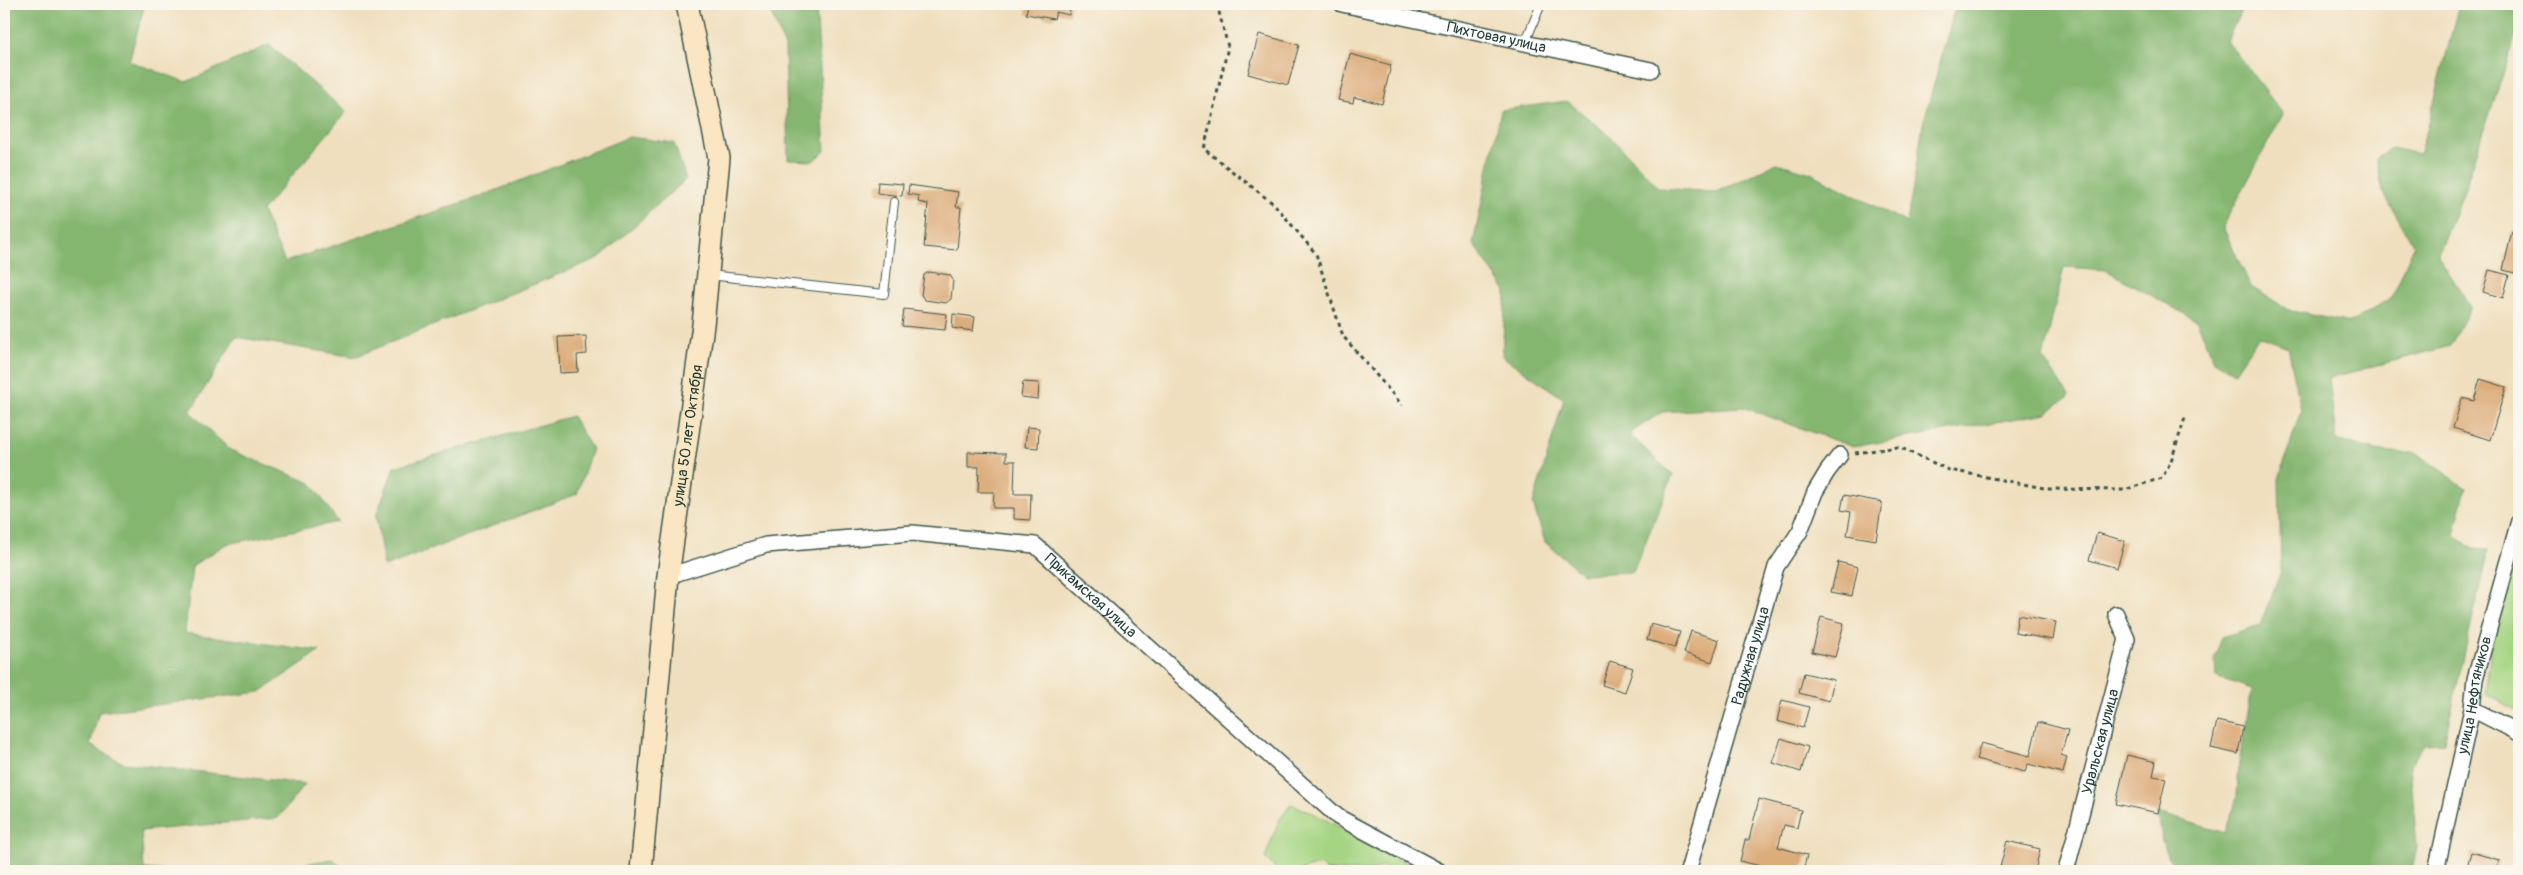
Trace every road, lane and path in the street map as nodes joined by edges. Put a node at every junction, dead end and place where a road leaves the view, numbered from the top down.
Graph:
1 (687, 4) edge
2 (1218, 4) edge
3 (1342, 4) edge
4 (1541, 4) edge
5 (1525, 43) junction
6 (1651, 70) dead end
7 (894, 202) dead end
8 (708, 274) junction
9 (1402, 405) dead end
10 (2185, 418) dead end
11 (1840, 455) joint
12 (2519, 525) edge
13 (668, 576) junction
14 (2116, 614) dead end
15 (2472, 709) junction
16 (2519, 733) edge
17 (641, 871) edge
18 (1439, 871) edge
19 (1688, 871) edge
20 (2066, 871) edge
21 (2436, 871) edge

1 - 8 main road, улица 50 лет Октября
2 - 9 path
3 - 5 street, Пихтовая улица
4 - 5 lane
5 - 6 street, Пихтовая улица
7 - 8 lane
8 - 13 main road, улица 50 лет Октября
10 - 11 path
11 - 19 street, Радужная улица
12 - 15 street, улица Нефтяников
13 - 17 main road, улица 50 лет Октября
13 - 18 street, Прикамская улица
14 - 20 street, Уральская улица
15 - 16 street
15 - 21 street, улица Нефтяников

